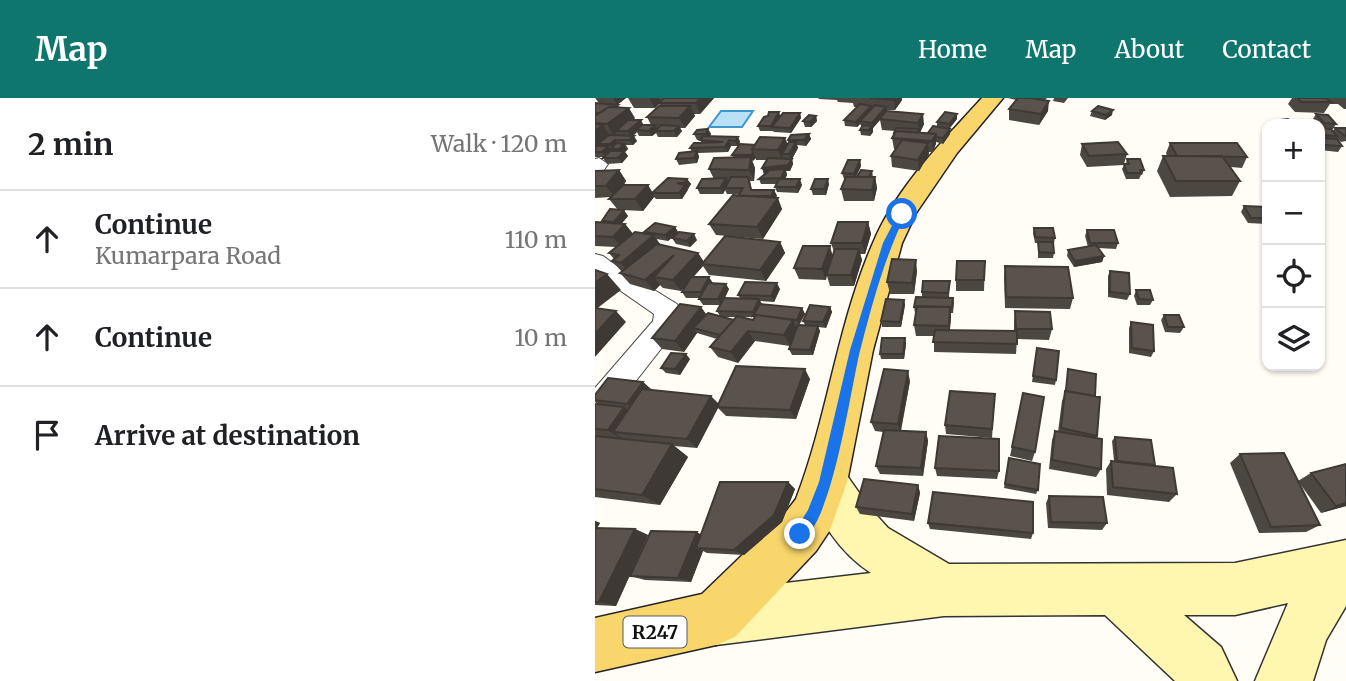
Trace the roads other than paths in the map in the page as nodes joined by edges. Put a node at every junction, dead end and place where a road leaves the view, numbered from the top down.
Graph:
1 (993, 98) edge
2 (595, 261) edge
3 (595, 410) edge
4 (825, 482) junction
5 (1343, 565) edge
6 (1115, 589) junction
7 (944, 590) junction
8 (716, 618) junction
9 (595, 645) edge
10 (1208, 681) edge
11 (1284, 681) edge

1 - 4 main road, R247
2 - 3 street
4 - 7 main road
4 - 8 main road, R247
5 - 6 main road
5 - 11 main road
6 - 7 main road
6 - 10 main road
7 - 8 main road
8 - 9 main road, R247

